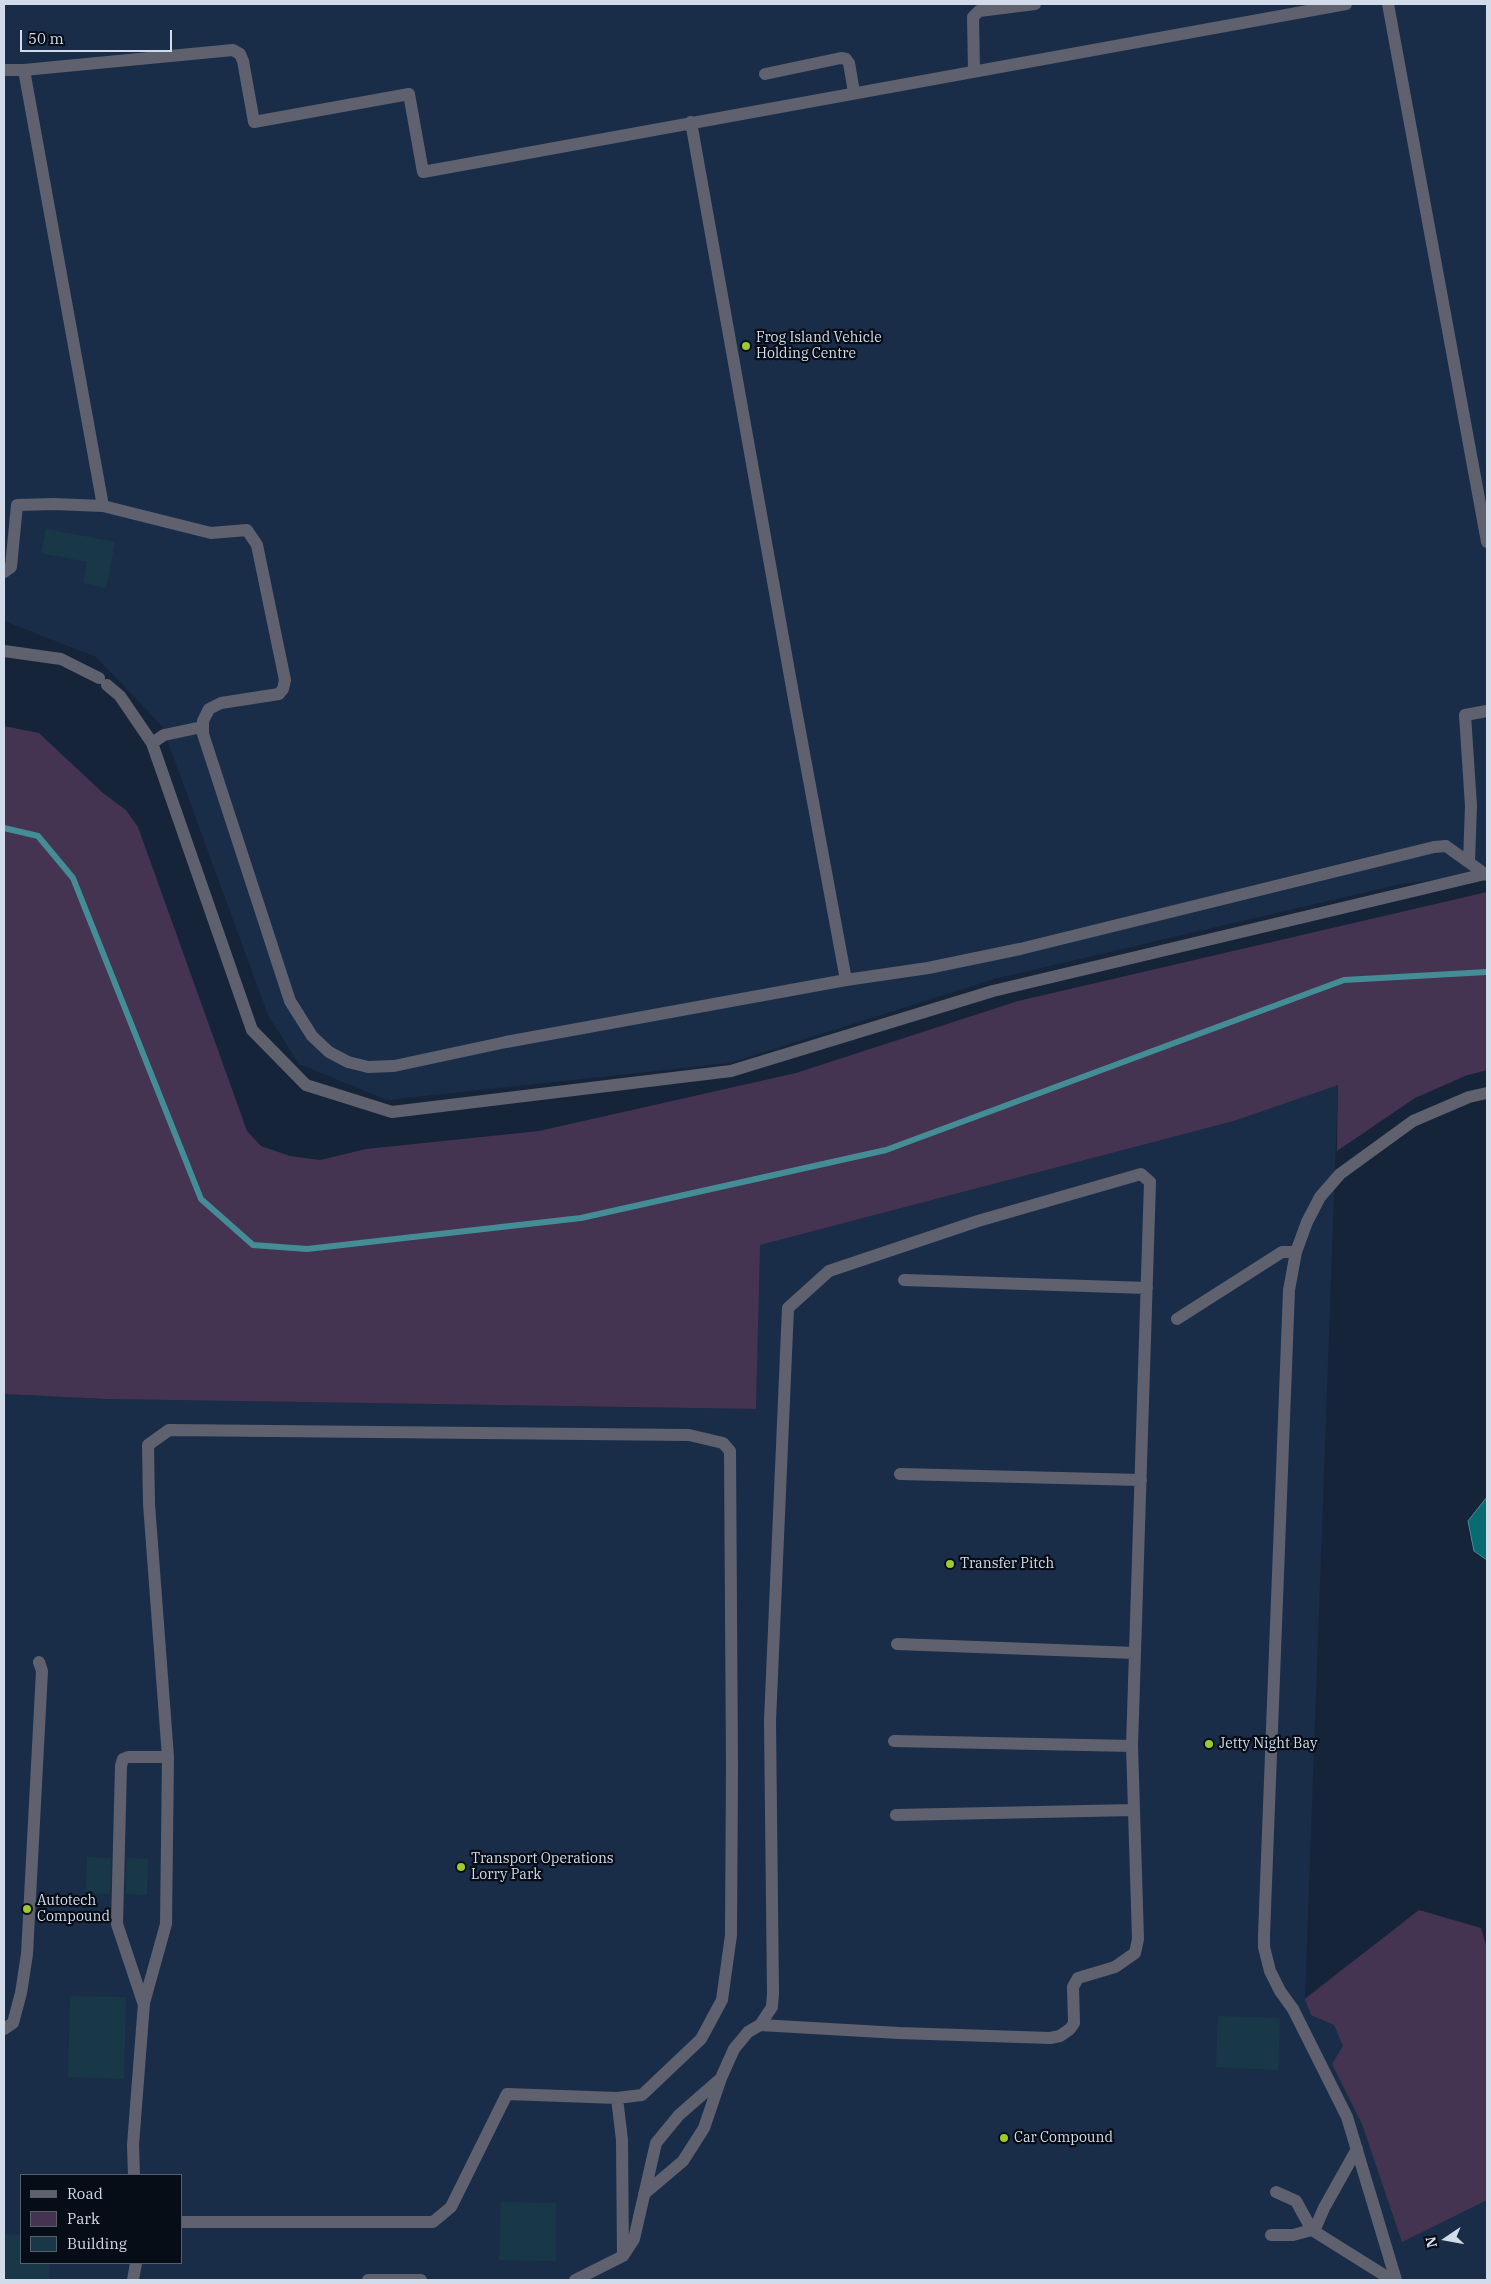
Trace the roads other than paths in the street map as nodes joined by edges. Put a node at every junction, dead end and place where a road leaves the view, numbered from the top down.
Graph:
1 (1035, 4) edge
2 (1346, 4) edge
3 (1388, 4) edge
4 (4, 70) edge
5 (24, 70) junction
6 (974, 70) junction
7 (764, 74) dead end
8 (854, 92) junction
9 (691, 122) junction
10 (103, 506) junction
11 (1487, 542) edge
12 (4, 572) edge
13 (4, 651) edge
14 (1487, 710) edge
15 (202, 727) junction
16 (152, 743) junction
17 (1469, 862) junction
18 (1486, 875) edge
19 (846, 980) junction
20 (1487, 1093) edge
21 (1296, 1252) junction
22 (904, 1280) dead end
23 (1147, 1288) junction
24 (1177, 1319) dead end
25 (900, 1474) dead end
26 (1141, 1480) junction
27 (896, 1644) dead end
28 (1135, 1653) junction
29 (39, 1662) dead end
30 (894, 1741) dead end
31 (1132, 1746) junction
32 (168, 1758) junction
33 (1134, 1810) junction
34 (896, 1815) dead end
35 (144, 2003) junction
36 (760, 2025) junction
37 (4, 2029) edge
38 (721, 2078) junction
39 (617, 2098) junction
40 (1357, 2148) junction
41 (134, 2174) edge
42 (1276, 2192) dead end
43 (644, 2194) junction
44 (182, 2222) edge
45 (1313, 2231) junction
46 (1271, 2235) dead end
47 (623, 2256) junction
48 (136, 2264) edge
49 (133, 2280) edge
50 (368, 2280) edge
51 (421, 2280) edge
52 (575, 2280) edge
53 (1392, 2280) edge
54 (1396, 2280) edge

1 - 6 street
2 - 6 street
3 - 11 street
4 - 5 street
5 - 9 street
5 - 10 street
6 - 8 street
7 - 8 street
8 - 9 street
9 - 19 street
10 - 12 street
10 - 15 street
13 - 16 street
14 - 17 street
15 - 16 street
15 - 19 street
16 - 18 street
17 - 18 street
17 - 19 street
20 - 21 street
21 - 24 street
21 - 40 street
22 - 23 street
23 - 26 street
23 - 36 street
25 - 26 street
26 - 28 street
27 - 28 street
28 - 31 street
29 - 37 street
30 - 31 street
31 - 33 street
32 - 35 street
32 - 35 street
32 - 39 street
33 - 34 street
33 - 36 street
35 - 41 street
36 - 38 street
38 - 43 street
38 - 43 street
39 - 44 street
39 - 47 street
40 - 45 street
40 - 54 street
42 - 45 street
43 - 47 street
45 - 46 street
45 - 53 street
47 - 52 street
48 - 49 street
50 - 51 street

